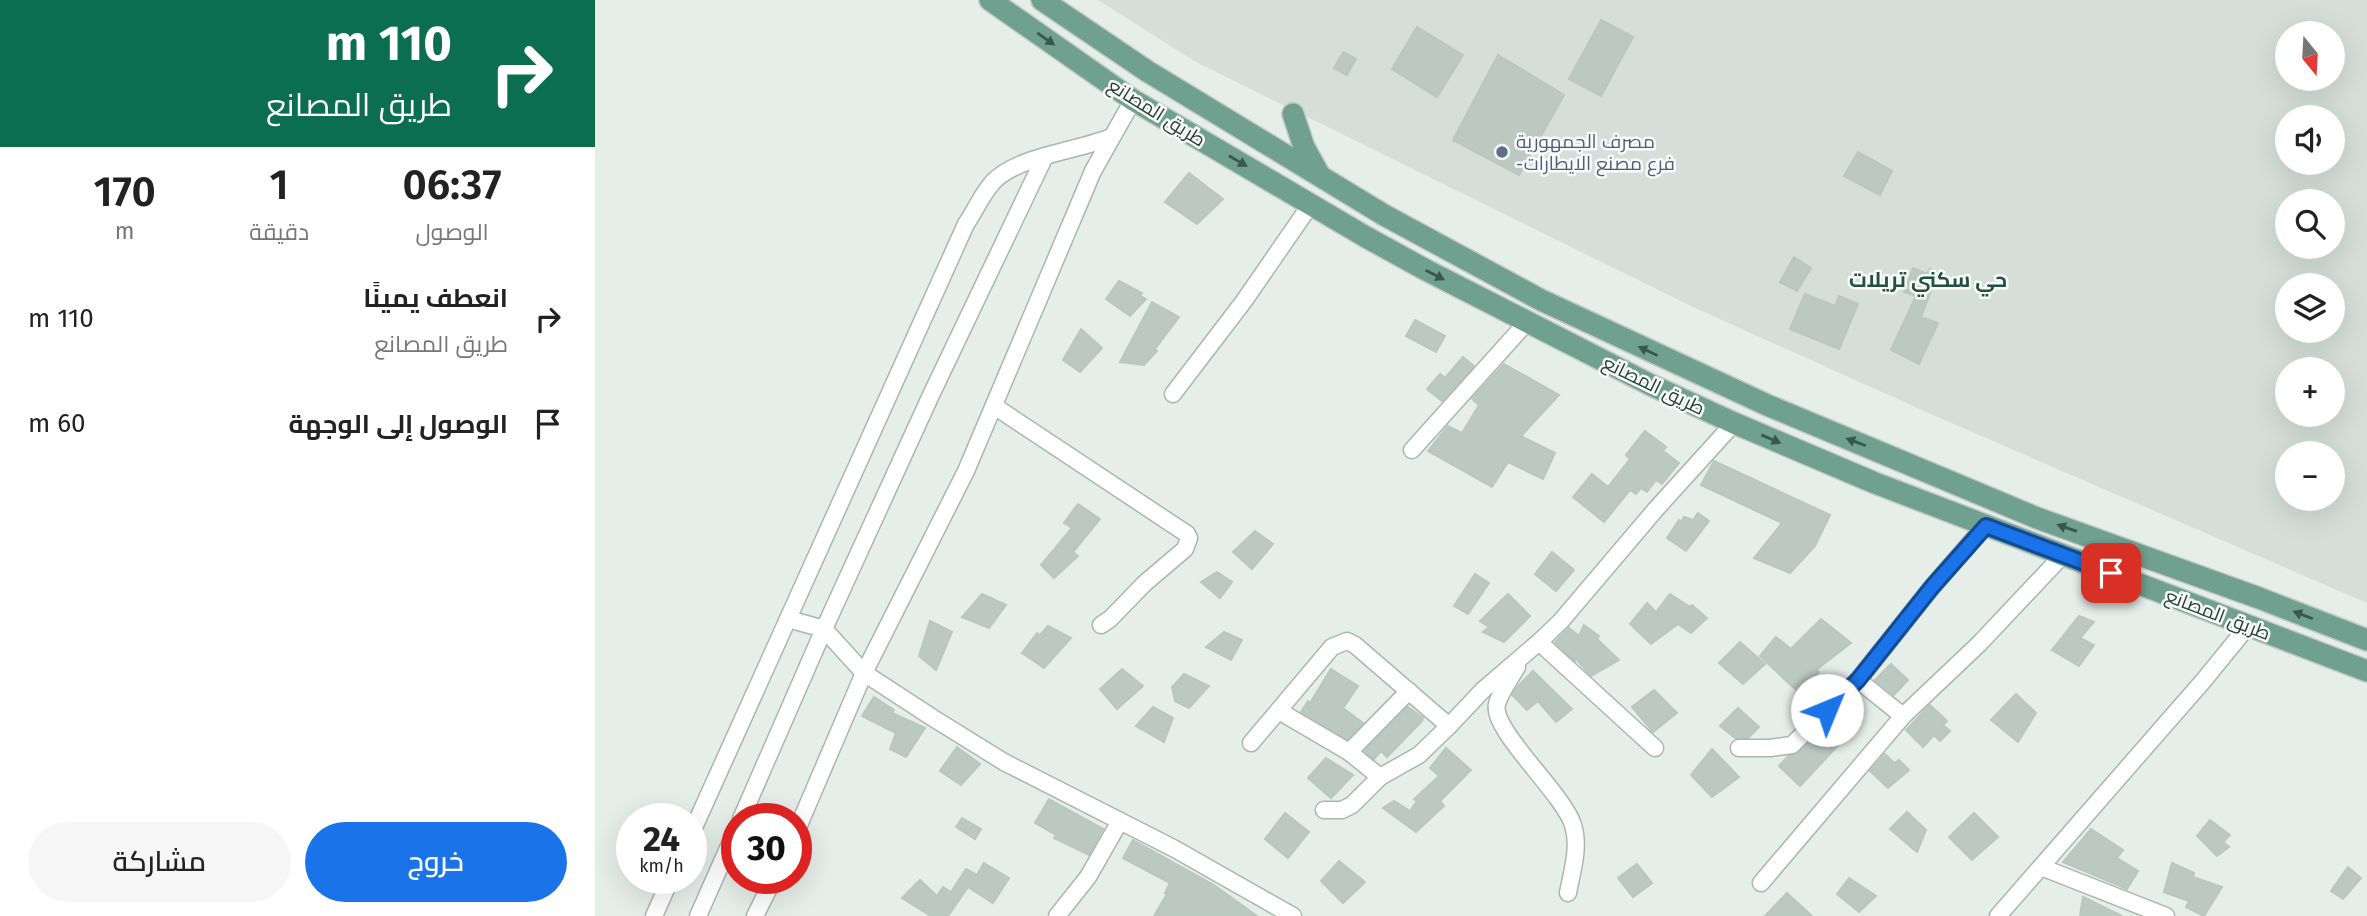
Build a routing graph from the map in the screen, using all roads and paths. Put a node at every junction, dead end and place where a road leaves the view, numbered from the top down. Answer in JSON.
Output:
{"nodes":[{"id":1,"x":990,"y":0,"type":"edge"},
{"id":2,"x":1042,"y":0,"type":"edge"},
{"id":3,"x":1133,"y":100,"type":"junction"},
{"id":4,"x":1293,"y":114,"type":"dead end"},
{"id":5,"x":1111,"y":137,"type":"junction"},
{"id":6,"x":1045,"y":156,"type":"junction"},
{"id":7,"x":1320,"y":176,"type":"junction"},
{"id":8,"x":1311,"y":204,"type":"junction"},
{"id":9,"x":1527,"y":322,"type":"junction"},
{"id":10,"x":1173,"y":394,"type":"dead end"},
{"id":11,"x":994,"y":407,"type":"junction"},
{"id":12,"x":1734,"y":423,"type":"junction"},
{"id":13,"x":1412,"y":450,"type":"dead end"},
{"id":14,"x":1986,"y":526,"type":"junction"},
{"id":15,"x":2063,"y":556,"type":"junction"},
{"id":16,"x":788,"y":620,"type":"junction"},
{"id":17,"x":1101,"y":625,"type":"dead end"},
{"id":18,"x":2248,"y":626,"type":"junction"},
{"id":19,"x":824,"y":629,"type":"junction"},
{"id":20,"x":2367,"y":640,"type":"edge"},
{"id":21,"x":1539,"y":642,"type":"junction"},
{"id":22,"x":1521,"y":658,"type":"junction"},
{"id":23,"x":2367,"y":671,"type":"edge"},
{"id":24,"x":865,"y":673,"type":"junction"},
{"id":25,"x":1858,"y":680,"type":"junction"},
{"id":26,"x":1409,"y":691,"type":"junction"},
{"id":27,"x":1279,"y":711,"type":"junction"},
{"id":28,"x":1903,"y":716,"type":"junction"},
{"id":29,"x":1449,"y":726,"type":"junction"},
{"id":30,"x":1251,"y":743,"type":"dead end"},
{"id":31,"x":1655,"y":748,"type":"dead end"},
{"id":32,"x":1739,"y":748,"type":"dead end"},
{"id":33,"x":1349,"y":752,"type":"junction"},
{"id":34,"x":1380,"y":777,"type":"junction"},
{"id":35,"x":705,"y":803,"type":"edge"},
{"id":36,"x":748,"y":803,"type":"edge"},
{"id":37,"x":809,"y":803,"type":"edge"},
{"id":38,"x":1324,"y":810,"type":"dead end"},
{"id":39,"x":1120,"y":821,"type":"junction"},
{"id":40,"x":721,"y":864,"type":"edge"},
{"id":41,"x":2041,"y":867,"type":"junction"},
{"id":42,"x":1761,"y":883,"type":"dead end"},
{"id":43,"x":1568,"y":893,"type":"dead end"},
{"id":44,"x":664,"y":894,"type":"edge"},
{"id":45,"x":765,"y":894,"type":"edge"},
{"id":46,"x":654,"y":916,"type":"edge"},
{"id":47,"x":698,"y":916,"type":"edge"},
{"id":48,"x":755,"y":916,"type":"edge"},
{"id":49,"x":1057,"y":916,"type":"edge"},
{"id":50,"x":1293,"y":916,"type":"edge"},
{"id":51,"x":1998,"y":916,"type":"edge"},
{"id":52,"x":2166,"y":916,"type":"edge"}],
"edges":[{"from":1,"to":3,"type":"main road","name":"طريق المصانع","one_way":true},
{"from":2,"to":7,"type":"main road","name":"طريق المصانع"},
{"from":3,"to":5,"type":"street"},
{"from":3,"to":8,"type":"main road","name":"طريق المصانع","one_way":true},
{"from":4,"to":7,"type":"main road"},
{"from":5,"to":6,"type":"street"},
{"from":5,"to":11,"type":"street"},
{"from":6,"to":16,"type":"street"},
{"from":6,"to":19,"type":"street"},
{"from":20,"to":7,"type":"main road","name":"طريق المصانع","one_way":true},
{"from":8,"to":9,"type":"main road","name":"طريق المصانع","one_way":true},
{"from":8,"to":10,"type":"street"},
{"from":9,"to":12,"type":"main road","name":"طريق المصانع"},
{"from":9,"to":13,"type":"street"},
{"from":11,"to":17,"type":"street"},
{"from":11,"to":24,"type":"street"},
{"from":12,"to":14,"type":"main road","name":"طريق المصانع","one_way":true},
{"from":12,"to":21,"type":"street"},
{"from":14,"to":15,"type":"main road","name":"طريق المصانع"},
{"from":14,"to":25,"type":"street"},
{"from":15,"to":18,"type":"main road","name":"طريق المصانع"},
{"from":15,"to":28,"type":"street"},
{"from":16,"to":19,"type":"street"},
{"from":16,"to":35,"type":"street"},
{"from":18,"to":23,"type":"main road","name":"طريق المصانع"},
{"from":18,"to":41,"type":"street"},
{"from":19,"to":24,"type":"street"},
{"from":19,"to":36,"type":"street"},
{"from":21,"to":22,"type":"street"},
{"from":21,"to":31,"type":"street"},
{"from":22,"to":29,"type":"street"},
{"from":22,"to":43,"type":"street"},
{"from":24,"to":37,"type":"street"},
{"from":24,"to":39,"type":"street"},
{"from":25,"to":28,"type":"street"},
{"from":25,"to":32,"type":"street"},
{"from":26,"to":27,"type":"street"},
{"from":26,"to":29,"type":"street"},
{"from":26,"to":33,"type":"street"},
{"from":27,"to":30,"type":"street"},
{"from":27,"to":33,"type":"street"},
{"from":28,"to":42,"type":"street"},
{"from":29,"to":34,"type":"street"},
{"from":33,"to":34,"type":"street"},
{"from":34,"to":38,"type":"street"},
{"from":39,"to":49,"type":"street"},
{"from":39,"to":50,"type":"street"},
{"from":40,"to":47,"type":"street"},
{"from":41,"to":51,"type":"street"},
{"from":41,"to":52,"type":"street"},
{"from":44,"to":46,"type":"street"},
{"from":45,"to":48,"type":"street"}]}
